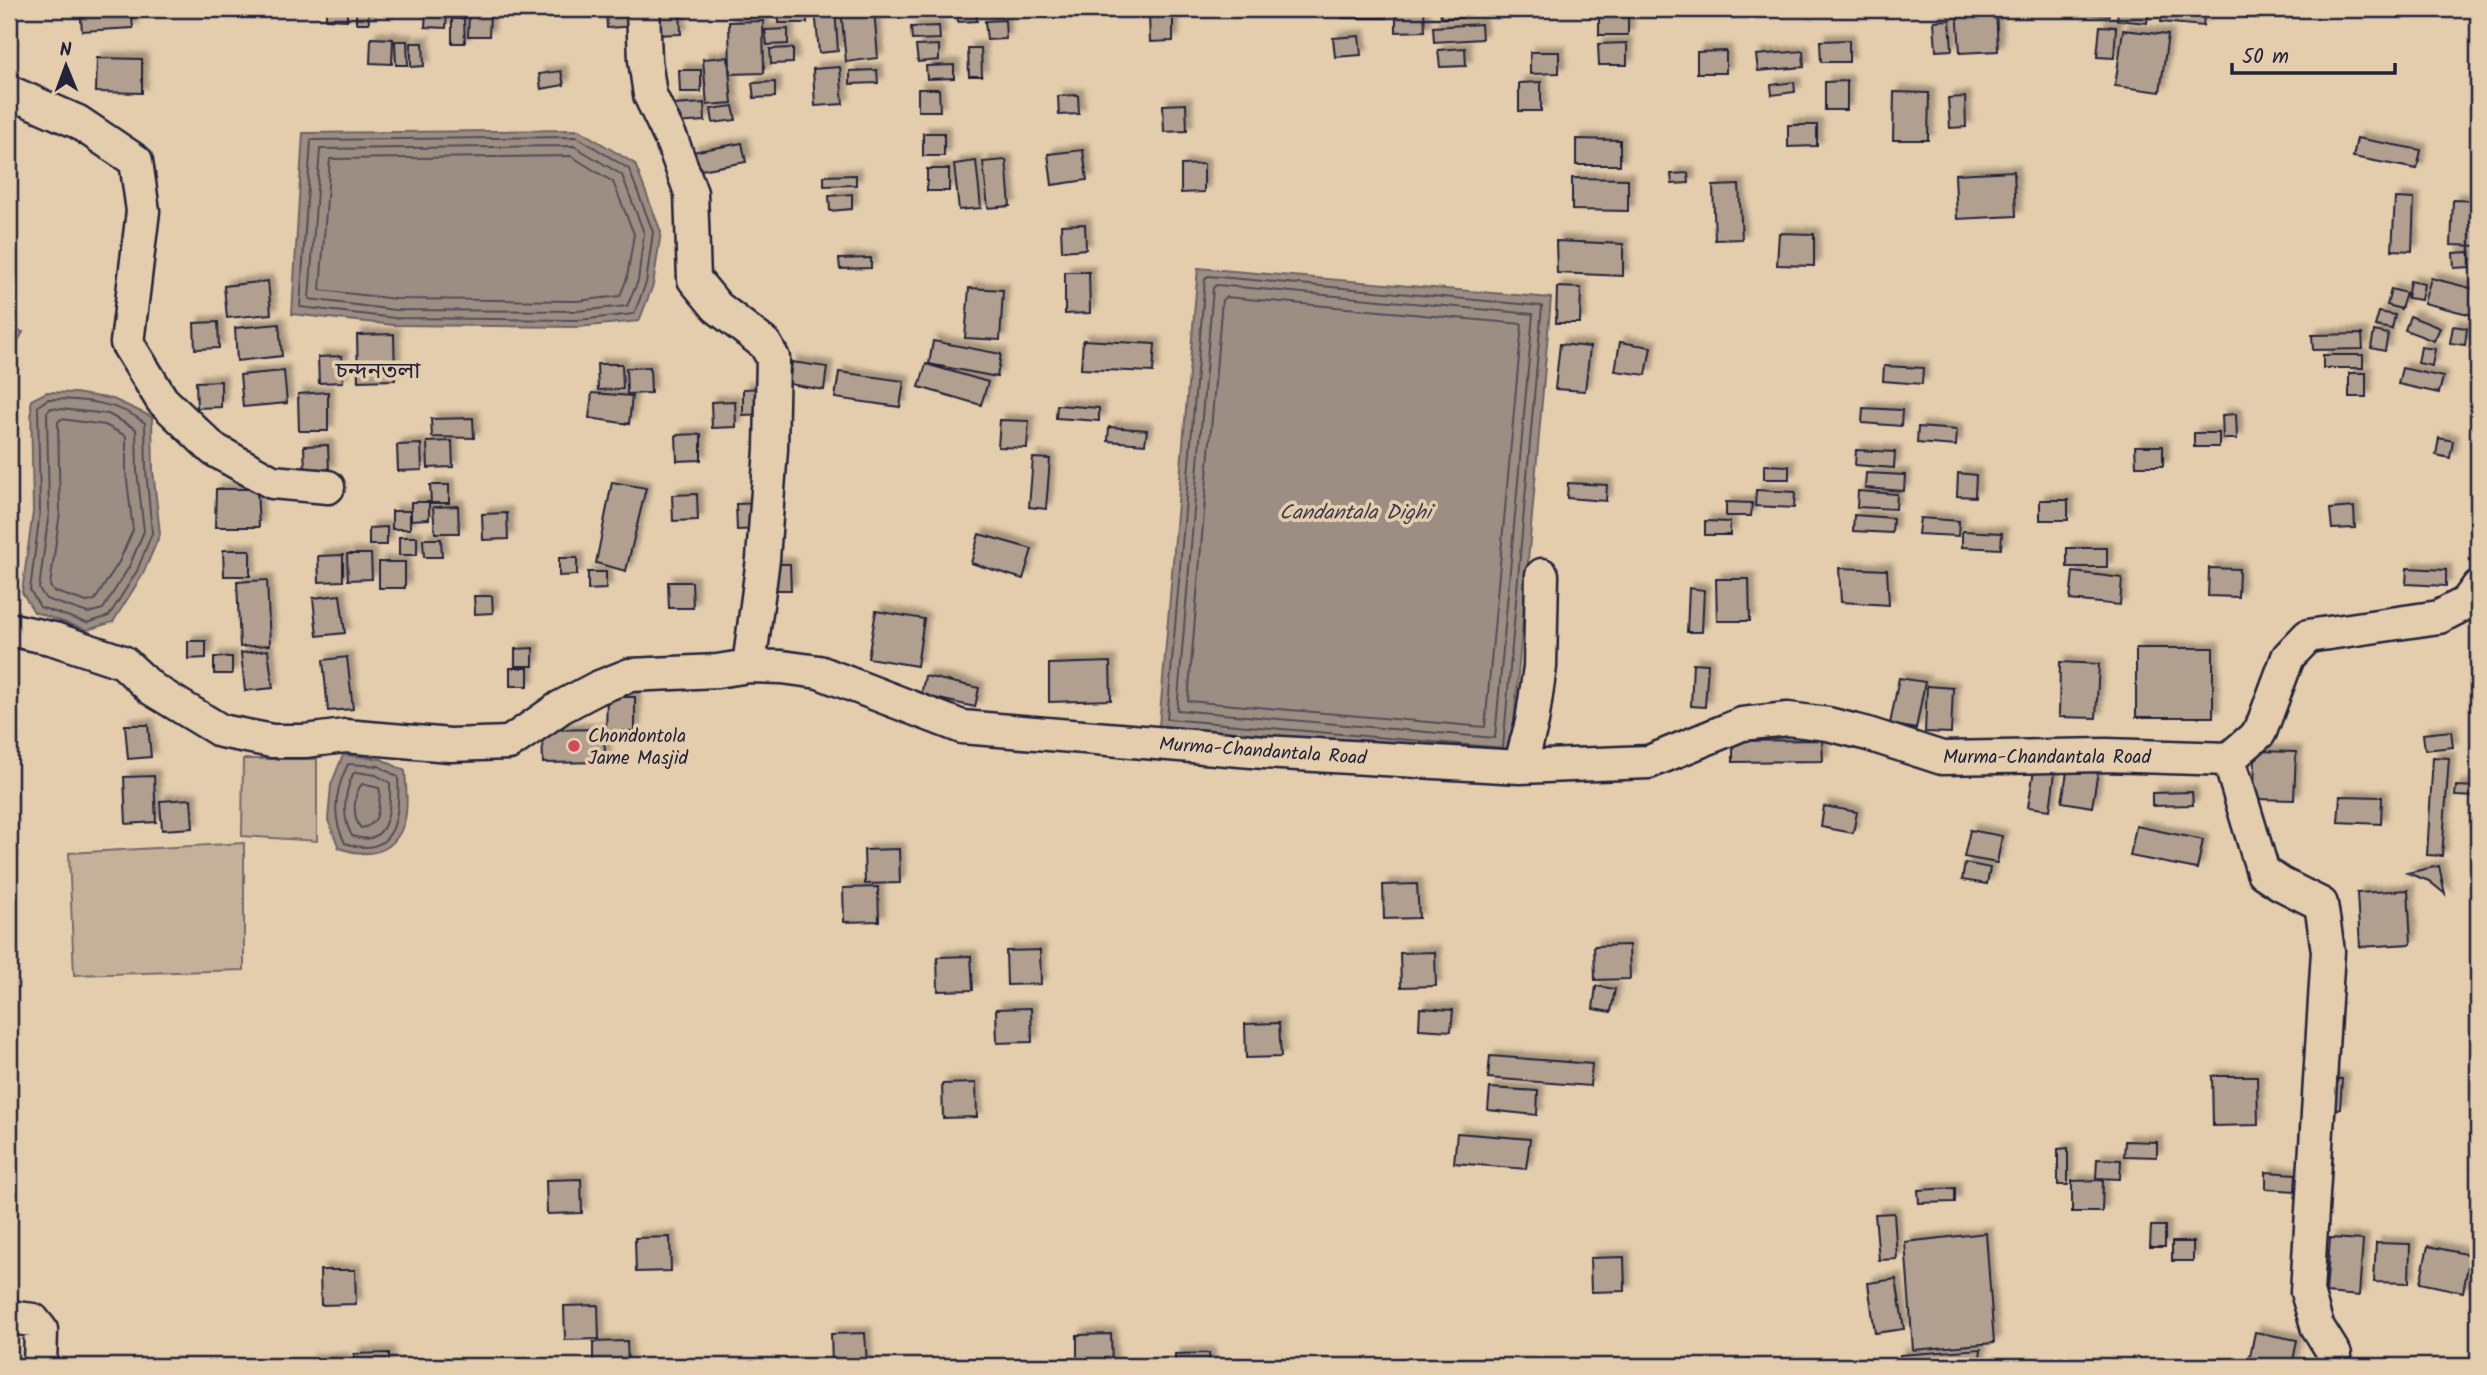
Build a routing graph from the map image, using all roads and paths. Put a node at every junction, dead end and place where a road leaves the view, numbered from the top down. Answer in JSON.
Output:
{"nodes":[{"id":1,"x":643,"y":9,"type":"edge"},
{"id":2,"x":11,"y":93,"type":"edge"},
{"id":3,"x":328,"y":487,"type":"dead end"},
{"id":4,"x":1542,"y":575,"type":"dead end"},
{"id":5,"x":2478,"y":587,"type":"edge"},
{"id":6,"x":9,"y":629,"type":"edge"},
{"id":7,"x":749,"y":666,"type":"junction"},
{"id":8,"x":2229,"y":759,"type":"junction"},
{"id":9,"x":1520,"y":766,"type":"junction"},
{"id":10,"x":9,"y":1317,"type":"edge"},
{"id":11,"x":40,"y":1366,"type":"edge"},
{"id":12,"x":2335,"y":1366,"type":"edge"}],
"edges":[{"from":1,"to":7,"type":"street"},
{"from":2,"to":3,"type":"street"},
{"from":4,"to":9,"type":"street"},
{"from":5,"to":8,"type":"street"},
{"from":6,"to":7,"type":"street","name":"Murma-Chandantala Road"},
{"from":7,"to":9,"type":"street","name":"Murma-Chandantala Road"},
{"from":8,"to":9,"type":"street","name":"Murma-Chandantala Road"},
{"from":8,"to":12,"type":"street"},
{"from":10,"to":11,"type":"street"}]}
